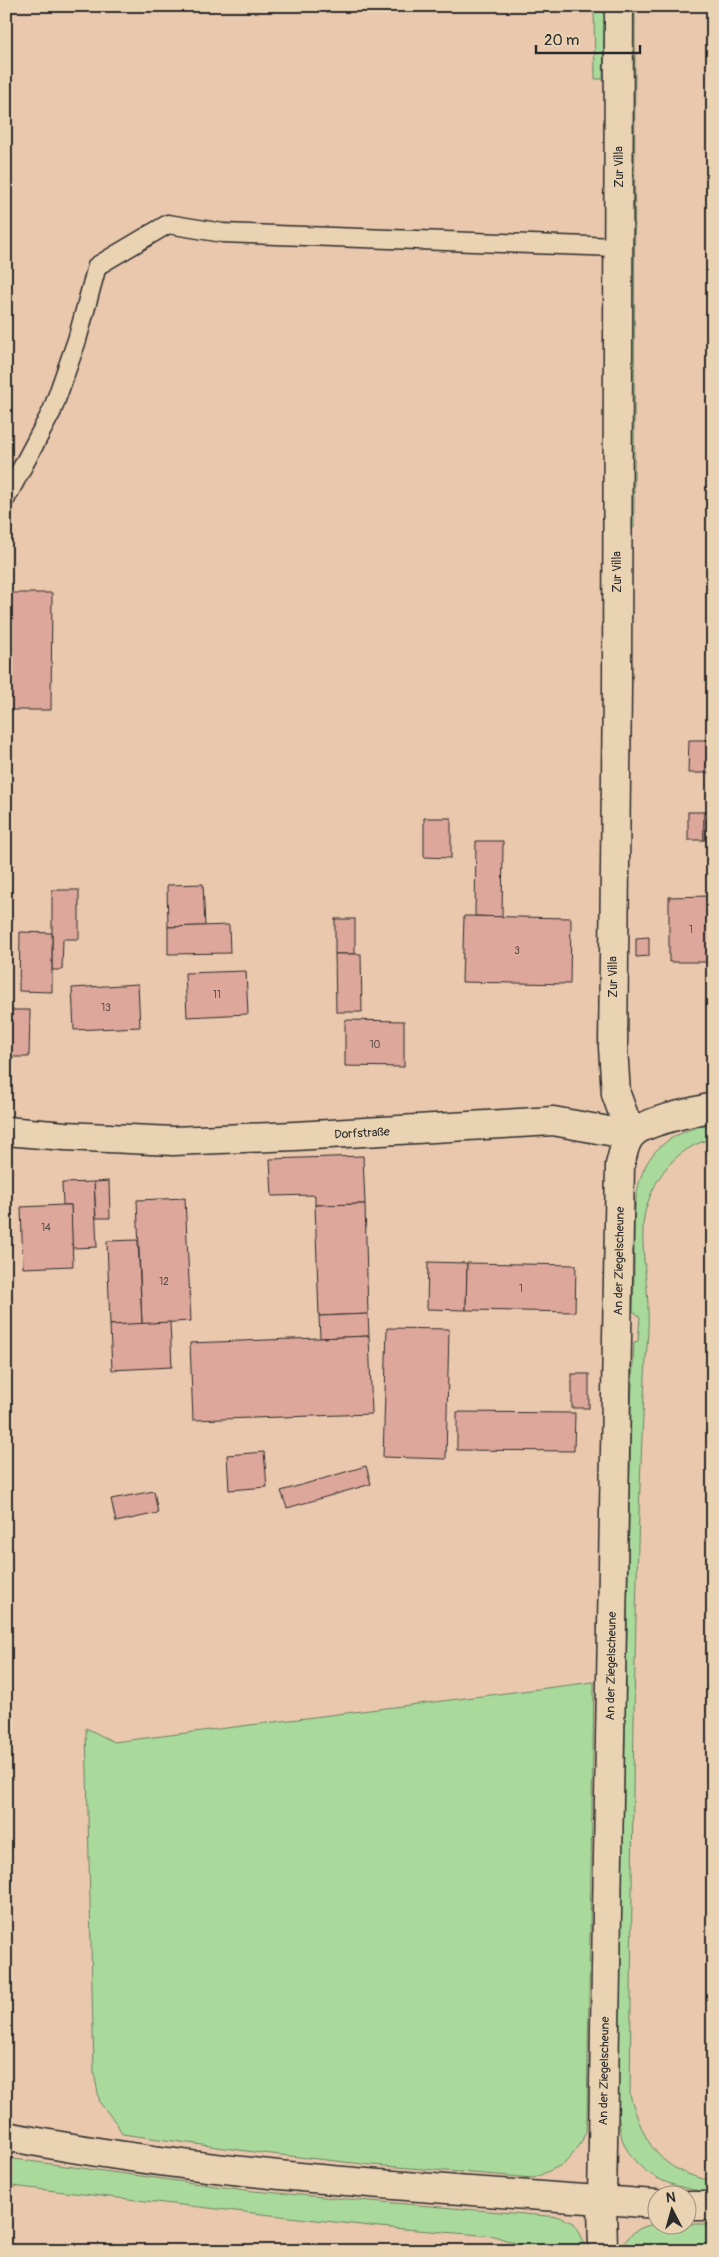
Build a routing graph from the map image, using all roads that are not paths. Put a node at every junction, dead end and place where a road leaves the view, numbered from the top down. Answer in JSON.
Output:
{"nodes":[{"id":1,"x":619,"y":6,"type":"edge"},
{"id":2,"x":618,"y":247,"type":"junction"},
{"id":3,"x":6,"y":498,"type":"edge"},
{"id":4,"x":713,"y":1107,"type":"edge"},
{"id":5,"x":6,"y":1131,"type":"edge"},
{"id":6,"x":631,"y":1135,"type":"junction"},
{"id":7,"x":6,"y":2136,"type":"edge"},
{"id":8,"x":602,"y":2200,"type":"junction"},
{"id":9,"x":646,"y":2203,"type":"edge"},
{"id":10,"x":696,"y":2206,"type":"edge"},
{"id":11,"x":713,"y":2206,"type":"edge"},
{"id":12,"x":604,"y":2251,"type":"edge"}],
"edges":[{"from":1,"to":2,"type":"street","name":"Zur Villa"},
{"from":2,"to":3,"type":"lane"},
{"from":2,"to":6,"type":"street","name":"Zur Villa"},
{"from":4,"to":6,"type":"street"},
{"from":5,"to":6,"type":"street","name":"Dorfstraße"},
{"from":6,"to":8,"type":"street","name":"An der Ziegelscheune"},
{"from":7,"to":8,"type":"street"},
{"from":8,"to":9,"type":"street"},
{"from":8,"to":12,"type":"street","name":"An der Ziegelscheune"},
{"from":10,"to":11,"type":"street"}]}
